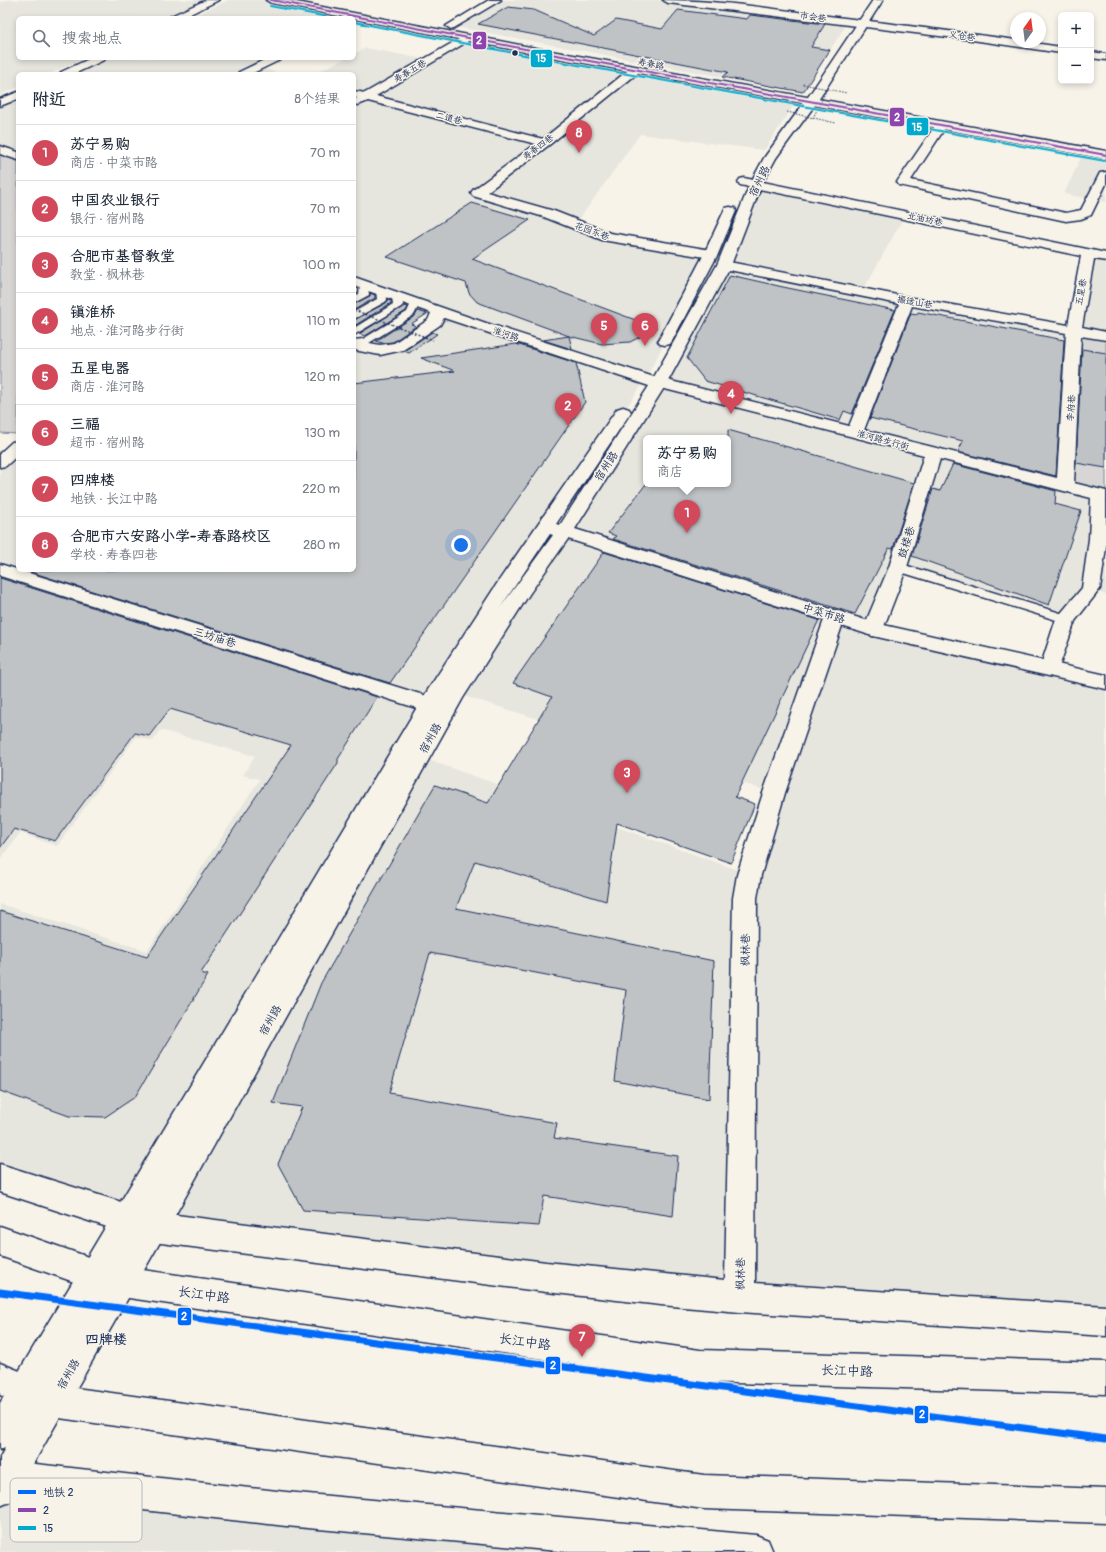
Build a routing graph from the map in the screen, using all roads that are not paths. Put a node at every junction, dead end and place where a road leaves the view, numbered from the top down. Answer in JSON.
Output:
{"nodes":[{"id":1,"x":271,"y":0,"type":"edge"},
{"id":2,"x":314,"y":0,"type":"edge"},
{"id":3,"x":496,"y":0,"type":"edge"},
{"id":4,"x":668,"y":0,"type":"edge"},
{"id":5,"x":862,"y":0,"type":"edge"},
{"id":6,"x":878,"y":0,"type":"edge"},
{"id":7,"x":218,"y":2,"type":"edge"},
{"id":8,"x":180,"y":16,"type":"edge"},
{"id":9,"x":193,"y":16,"type":"edge"},
{"id":10,"x":343,"y":16,"type":"edge"},
{"id":11,"x":357,"y":19,"type":"edge"},
{"id":12,"x":856,"y":23,"type":"junction"},
{"id":13,"x":451,"y":26,"type":"junction"},
{"id":14,"x":466,"y":38,"type":"junction"},
{"id":15,"x":1058,"y":50,"type":"edge"},
{"id":16,"x":1094,"y":55,"type":"edge"},
{"id":17,"x":1106,"y":57,"type":"edge"},
{"id":18,"x":81,"y":60,"type":"edge"},
{"id":19,"x":94,"y":60,"type":"edge"},
{"id":20,"x":272,"y":60,"type":"edge"},
{"id":21,"x":258,"y":67,"type":"junction"},
{"id":22,"x":634,"y":70,"type":"junction"},
{"id":23,"x":270,"y":71,"type":"dead end"},
{"id":24,"x":60,"y":72,"type":"edge"},
{"id":25,"x":248,"y":72,"type":"edge"},
{"id":26,"x":16,"y":88,"type":"edge"},
{"id":27,"x":0,"y":94,"type":"edge"},
{"id":28,"x":356,"y":94,"type":"edge"},
{"id":29,"x":16,"y":96,"type":"edge"},
{"id":30,"x":366,"y":97,"type":"junction"},
{"id":31,"x":807,"y":99,"type":"junction"},
{"id":32,"x":0,"y":103,"type":"edge"},
{"id":33,"x":356,"y":103,"type":"edge"},
{"id":34,"x":941,"y":125,"type":"junction"},
{"id":35,"x":545,"y":142,"type":"junction"},
{"id":36,"x":1106,"y":147,"type":"edge"},
{"id":37,"x":1106,"y":156,"type":"edge"},
{"id":38,"x":1106,"y":176,"type":"edge"},
{"id":39,"x":750,"y":183,"type":"junction"},
{"id":40,"x":477,"y":193,"type":"joint"},
{"id":41,"x":1066,"y":217,"type":"junction"},
{"id":42,"x":1054,"y":246,"type":"junction"},
{"id":43,"x":1088,"y":254,"type":"junction"},
{"id":44,"x":1106,"y":257,"type":"edge"},
{"id":45,"x":717,"y":260,"type":"junction"},
{"id":46,"x":359,"y":283,"type":"edge"},
{"id":47,"x":381,"y":291,"type":"junction"},
{"id":48,"x":397,"y":296,"type":"junction"},
{"id":49,"x":356,"y":299,"type":"edge"},
{"id":50,"x":907,"y":301,"type":"junction"},
{"id":51,"x":415,"y":303,"type":"junction"},
{"id":52,"x":439,"y":312,"type":"junction"},
{"id":53,"x":356,"y":315,"type":"edge"},
{"id":54,"x":1074,"y":330,"type":"junction"},
{"id":55,"x":356,"y":331,"type":"edge"},
{"id":56,"x":1106,"y":336,"type":"edge"},
{"id":57,"x":356,"y":343,"type":"edge"},
{"id":58,"x":356,"y":344,"type":"edge"},
{"id":59,"x":652,"y":381,"type":"junction"},
{"id":60,"x":855,"y":432,"type":"junction"},
{"id":61,"x":16,"y":448,"type":"edge"},
{"id":62,"x":933,"y":453,"type":"junction"},
{"id":63,"x":0,"y":462,"type":"edge"},
{"id":64,"x":1065,"y":486,"type":"junction"},
{"id":65,"x":1103,"y":496,"type":"edge"},
{"id":66,"x":555,"y":529,"type":"junction"},
{"id":67,"x":1102,"y":541,"type":"edge"},
{"id":68,"x":898,"y":567,"type":"junction"},
{"id":69,"x":0,"y":570,"type":"edge"},
{"id":70,"x":1099,"y":592,"type":"edge"},
{"id":71,"x":835,"y":617,"type":"junction"},
{"id":72,"x":1066,"y":619,"type":"junction"},
{"id":73,"x":873,"y":629,"type":"junction"},
{"id":74,"x":1050,"y":668,"type":"junction"},
{"id":75,"x":1106,"y":682,"type":"edge"},
{"id":76,"x":429,"y":704,"type":"junction"},
{"id":77,"x":0,"y":1178,"type":"edge"},
{"id":78,"x":140,"y":1223,"type":"junction"},
{"id":79,"x":0,"y":1241,"type":"edge"},
{"id":80,"x":108,"y":1278,"type":"junction"},
{"id":81,"x":740,"y":1297,"type":"junction"},
{"id":82,"x":1106,"y":1320,"type":"edge"},
{"id":83,"x":1106,"y":1378,"type":"edge"},
{"id":84,"x":26,"y":1390,"type":"edge"},
{"id":85,"x":0,"y":1434,"type":"edge"},
{"id":86,"x":2,"y":1481,"type":"edge"},
{"id":87,"x":142,"y":1495,"type":"edge"},
{"id":88,"x":1106,"y":1506,"type":"edge"},
{"id":89,"x":742,"y":1551,"type":"edge"}],
"edges":[{"from":1,"to":10,"type":"main road","name":"寿春路"},
{"from":2,"to":13,"type":"main road","name":"寿春路"},
{"from":3,"to":13,"type":"main road"},
{"from":4,"to":12,"type":"main road","name":"市会巷"},
{"from":5,"to":12,"type":"main road","name":"宿州路"},
{"from":6,"to":12,"type":"main road","name":"宿州路"},
{"from":7,"to":8,"type":"main road"},
{"from":7,"to":9,"type":"main road"},
{"from":11,"to":14,"type":"main road","name":"寿春路"},
{"from":12,"to":15,"type":"main road","name":"义仓巷"},
{"from":12,"to":31,"type":"main road","name":"宿州路"},
{"from":13,"to":31,"type":"main road","name":"寿春路"},
{"from":14,"to":22,"type":"main road","name":"寿春路"},
{"from":14,"to":30,"type":"main road","name":"寿春五巷"},
{"from":16,"to":17,"type":"main road"},
{"from":18,"to":24,"type":"main road"},
{"from":19,"to":24,"type":"main road"},
{"from":20,"to":21,"type":"main road"},
{"from":21,"to":23,"type":"main road"},
{"from":21,"to":25,"type":"main road"},
{"from":22,"to":31,"type":"main road","name":"寿春路"},
{"from":22,"to":35,"type":"main road","name":"寿春四巷"},
{"from":26,"to":27,"type":"main road"},
{"from":28,"to":30,"type":"main road","name":"二道巷"},
{"from":29,"to":32,"type":"main road"},
{"from":30,"to":33,"type":"main road","name":"寿春五巷"},
{"from":30,"to":35,"type":"main road","name":"二道巷"},
{"from":31,"to":34,"type":"main road","name":"寿春路"},
{"from":31,"to":36,"type":"main road","name":"寿春路"},
{"from":31,"to":39,"type":"main road","name":"宿州路"},
{"from":34,"to":37,"type":"main road","name":"寿春路"},
{"from":34,"to":41,"type":"main road"},
{"from":35,"to":40,"type":"main road","name":"寿春四巷"},
{"from":38,"to":41,"type":"main road"},
{"from":39,"to":42,"type":"main road","name":"北油坊巷"},
{"from":39,"to":45,"type":"main road","name":"宿州路"},
{"from":40,"to":45,"type":"main road","name":"花园东巷"},
{"from":41,"to":42,"type":"main road"},
{"from":42,"to":43,"type":"main road","name":"北油坊巷"},
{"from":43,"to":44,"type":"main road","name":"北油坊巷"},
{"from":43,"to":54,"type":"main road","name":"五星巷"},
{"from":45,"to":50,"type":"main road","name":"撮造山巷"},
{"from":45,"to":59,"type":"main road","name":"宿州路"},
{"from":46,"to":47,"type":"main road","name":"淮河路"},
{"from":46,"to":49,"type":"lane"},
{"from":47,"to":48,"type":"main road","name":"淮河路"},
{"from":47,"to":53,"type":"lane"},
{"from":48,"to":51,"type":"main road","name":"淮河路"},
{"from":48,"to":55,"type":"lane"},
{"from":50,"to":54,"type":"main road","name":"撮造山巷"},
{"from":50,"to":60,"type":"main road"},
{"from":51,"to":52,"type":"main road","name":"淮河路"},
{"from":51,"to":57,"type":"lane"},
{"from":52,"to":58,"type":"main road"},
{"from":52,"to":59,"type":"main road","name":"淮河路"},
{"from":54,"to":56,"type":"main road","name":"撮造山巷"},
{"from":54,"to":64,"type":"main road","name":"李府巷"},
{"from":59,"to":60,"type":"main road","name":"淮河路步行街"},
{"from":59,"to":66,"type":"main road","name":"宿州路"},
{"from":60,"to":62,"type":"main road","name":"淮河路步行街"},
{"from":61,"to":63,"type":"main road"},
{"from":62,"to":64,"type":"main road","name":"淮河路步行街"},
{"from":62,"to":68,"type":"main road","name":"鼓楼巷"},
{"from":64,"to":65,"type":"main road","name":"淮河路步行街"},
{"from":65,"to":67,"type":"main road"},
{"from":66,"to":71,"type":"main road","name":"中菜市路"},
{"from":66,"to":76,"type":"main road","name":"宿州路"},
{"from":66,"to":78,"type":"main road","name":"宿州路"},
{"from":67,"to":70,"type":"main road"},
{"from":68,"to":72,"type":"lane"},
{"from":68,"to":73,"type":"main road","name":"鼓楼巷"},
{"from":69,"to":76,"type":"main road","name":"三坊庙巷"},
{"from":70,"to":72,"type":"main road"},
{"from":71,"to":73,"type":"main road","name":"中菜市路"},
{"from":71,"to":81,"type":"main road","name":"枫林巷"},
{"from":72,"to":74,"type":"main road"},
{"from":73,"to":74,"type":"main road","name":"中菜市路"},
{"from":74,"to":75,"type":"main road","name":"中菜市路"},
{"from":76,"to":78,"type":"main road","name":"宿州路"},
{"from":77,"to":78,"type":"main road"},
{"from":78,"to":80,"type":"main road","name":"宿州路"},
{"from":78,"to":80,"type":"main road","name":"宿州路"},
{"from":78,"to":81,"type":"main road"},
{"from":79,"to":80,"type":"main road","name":"长江中路"},
{"from":80,"to":83,"type":"main road","name":"长江中路"},
{"from":80,"to":84,"type":"main road","name":"宿州路"},
{"from":80,"to":84,"type":"main road","name":"宿州路"},
{"from":81,"to":82,"type":"main road"},
{"from":84,"to":85,"type":"main road","name":"宿州路"},
{"from":84,"to":86,"type":"main road","name":"宿州路"},
{"from":84,"to":88,"type":"main road"},
{"from":87,"to":89,"type":"main road"}]}
